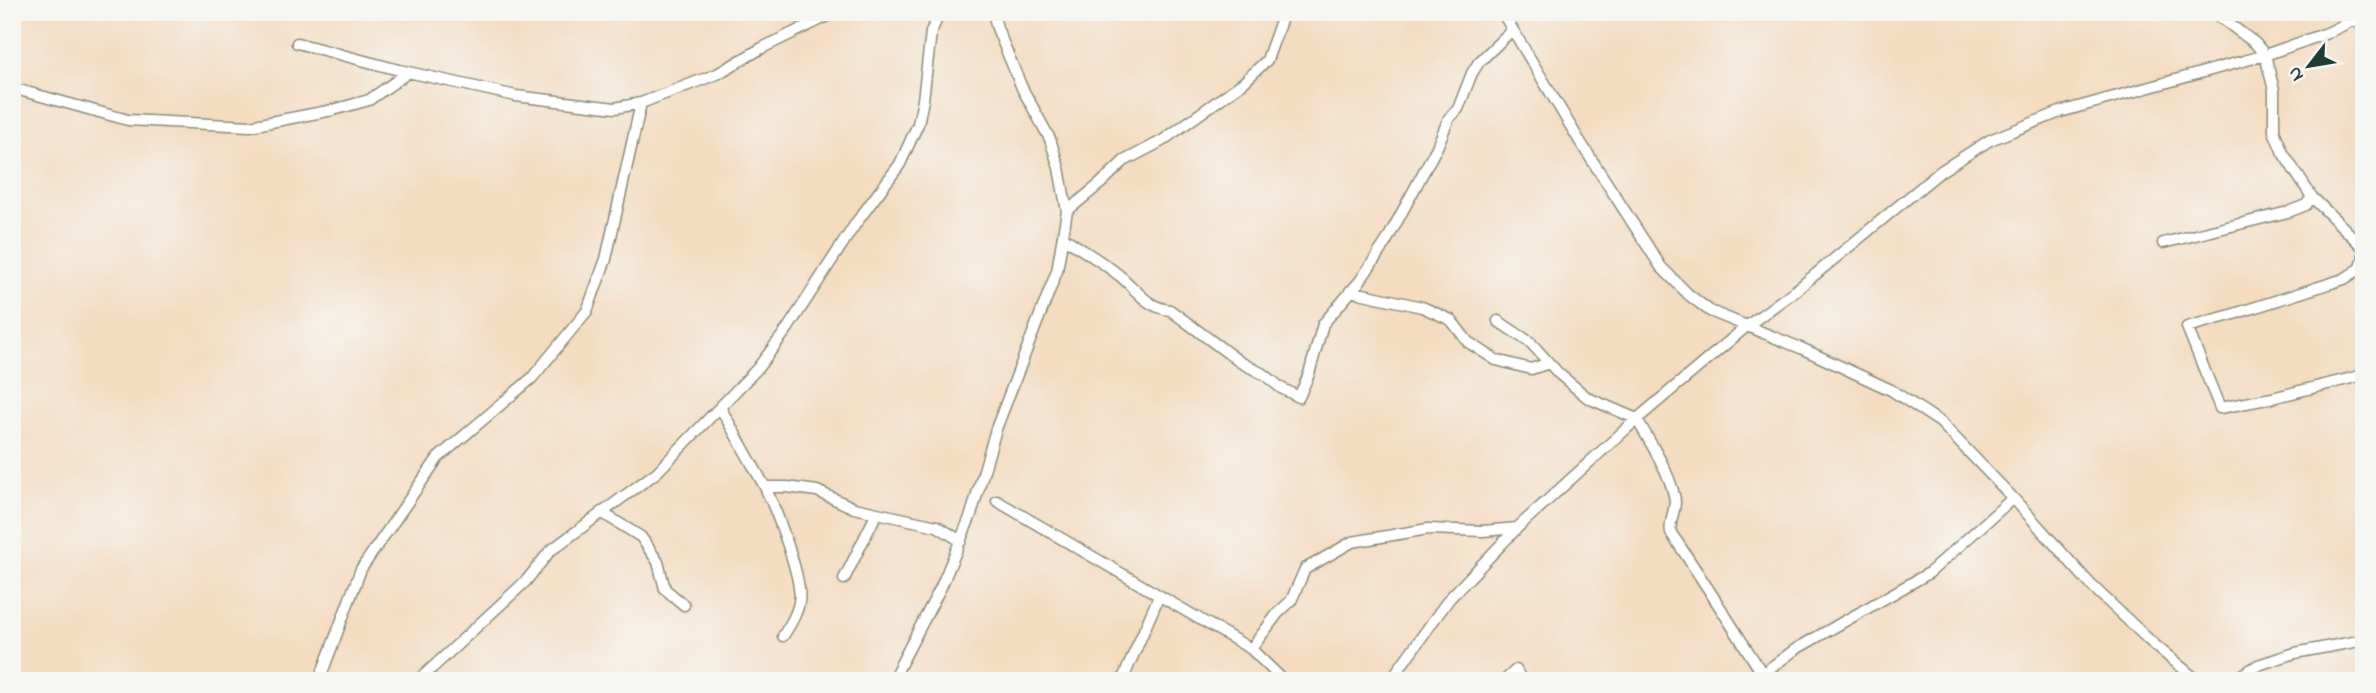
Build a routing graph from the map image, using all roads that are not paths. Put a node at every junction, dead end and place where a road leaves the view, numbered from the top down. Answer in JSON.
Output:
{"nodes":[{"id":1,"x":836,"y":12,"type":"edge"},
{"id":2,"x":940,"y":12,"type":"edge"},
{"id":3,"x":993,"y":12,"type":"edge"},
{"id":4,"x":1284,"y":12,"type":"edge"},
{"id":5,"x":1502,"y":12,"type":"edge"},
{"id":6,"x":2213,"y":12,"type":"edge"},
{"id":7,"x":2346,"y":12,"type":"edge"},
{"id":8,"x":2361,"y":21,"type":"edge"},
{"id":9,"x":1513,"y":30,"type":"junction"},
{"id":10,"x":297,"y":43,"type":"dead end"},
{"id":11,"x":2265,"y":55,"type":"junction"},
{"id":12,"x":409,"y":72,"type":"junction"},
{"id":13,"x":12,"y":88,"type":"edge"},
{"id":14,"x":641,"y":103,"type":"junction"},
{"id":15,"x":2312,"y":197,"type":"junction"},
{"id":16,"x":1067,"y":211,"type":"junction"},
{"id":17,"x":1063,"y":238,"type":"junction"},
{"id":18,"x":2163,"y":243,"type":"dead end"},
{"id":19,"x":2364,"y":248,"type":"edge"},
{"id":20,"x":2364,"y":255,"type":"edge"},
{"id":21,"x":1350,"y":291,"type":"junction"},
{"id":22,"x":1498,"y":321,"type":"dead end"},
{"id":23,"x":1747,"y":326,"type":"junction"},
{"id":24,"x":1549,"y":363,"type":"junction"},
{"id":25,"x":2364,"y":374,"type":"edge"},
{"id":26,"x":720,"y":407,"type":"junction"},
{"id":27,"x":1637,"y":419,"type":"junction"},
{"id":28,"x":765,"y":487,"type":"junction"},
{"id":29,"x":2013,"y":498,"type":"junction"},
{"id":30,"x":997,"y":501,"type":"dead end"},
{"id":31,"x":601,"y":512,"type":"junction"},
{"id":32,"x":877,"y":513,"type":"junction"},
{"id":33,"x":1517,"y":528,"type":"junction"},
{"id":34,"x":961,"y":541,"type":"junction"},
{"id":35,"x":844,"y":579,"type":"dead end"},
{"id":36,"x":1159,"y":596,"type":"junction"},
{"id":37,"x":684,"y":605,"type":"dead end"},
{"id":38,"x":783,"y":636,"type":"dead end"},
{"id":39,"x":2364,"y":640,"type":"edge"},
{"id":40,"x":1251,"y":649,"type":"junction"},
{"id":41,"x":1765,"y":677,"type":"edge"},
{"id":42,"x":1393,"y":680,"type":"edge"},
{"id":43,"x":318,"y":681,"type":"edge"},
{"id":44,"x":418,"y":681,"type":"edge"},
{"id":45,"x":892,"y":681,"type":"edge"},
{"id":46,"x":1122,"y":681,"type":"edge"},
{"id":47,"x":1284,"y":681,"type":"edge"},
{"id":48,"x":1504,"y":681,"type":"edge"},
{"id":49,"x":1522,"y":681,"type":"edge"},
{"id":50,"x":2198,"y":681,"type":"edge"},
{"id":51,"x":2233,"y":681,"type":"edge"}],
"edges":[{"from":1,"to":14,"type":"street"},
{"from":2,"to":26,"type":"street"},
{"from":3,"to":16,"type":"street"},
{"from":4,"to":16,"type":"street"},
{"from":5,"to":9,"type":"street"},
{"from":6,"to":11,"type":"street"},
{"from":7,"to":8,"type":"street"},
{"from":8,"to":11,"type":"street"},
{"from":9,"to":21,"type":"street"},
{"from":9,"to":23,"type":"street"},
{"from":10,"to":12,"type":"street"},
{"from":11,"to":15,"type":"street"},
{"from":11,"to":23,"type":"street"},
{"from":12,"to":13,"type":"street"},
{"from":12,"to":14,"type":"street"},
{"from":14,"to":43,"type":"street"},
{"from":15,"to":18,"type":"street"},
{"from":15,"to":19,"type":"street"},
{"from":16,"to":17,"type":"street"},
{"from":17,"to":21,"type":"street"},
{"from":17,"to":34,"type":"street"},
{"from":20,"to":25,"type":"street"},
{"from":21,"to":24,"type":"street"},
{"from":22,"to":24,"type":"street"},
{"from":23,"to":27,"type":"street"},
{"from":23,"to":29,"type":"street"},
{"from":24,"to":27,"type":"street"},
{"from":26,"to":28,"type":"street"},
{"from":26,"to":31,"type":"street"},
{"from":27,"to":33,"type":"street"},
{"from":27,"to":41,"type":"street"},
{"from":28,"to":32,"type":"street"},
{"from":28,"to":38,"type":"street"},
{"from":29,"to":41,"type":"street"},
{"from":29,"to":50,"type":"street"},
{"from":30,"to":36,"type":"street"},
{"from":31,"to":37,"type":"street"},
{"from":31,"to":44,"type":"street"},
{"from":32,"to":34,"type":"street"},
{"from":32,"to":35,"type":"street"},
{"from":33,"to":40,"type":"street"},
{"from":33,"to":42,"type":"street"},
{"from":34,"to":45,"type":"street"},
{"from":36,"to":40,"type":"street"},
{"from":36,"to":46,"type":"street"},
{"from":39,"to":51,"type":"street"},
{"from":40,"to":47,"type":"street"},
{"from":48,"to":49,"type":"street"}]}
